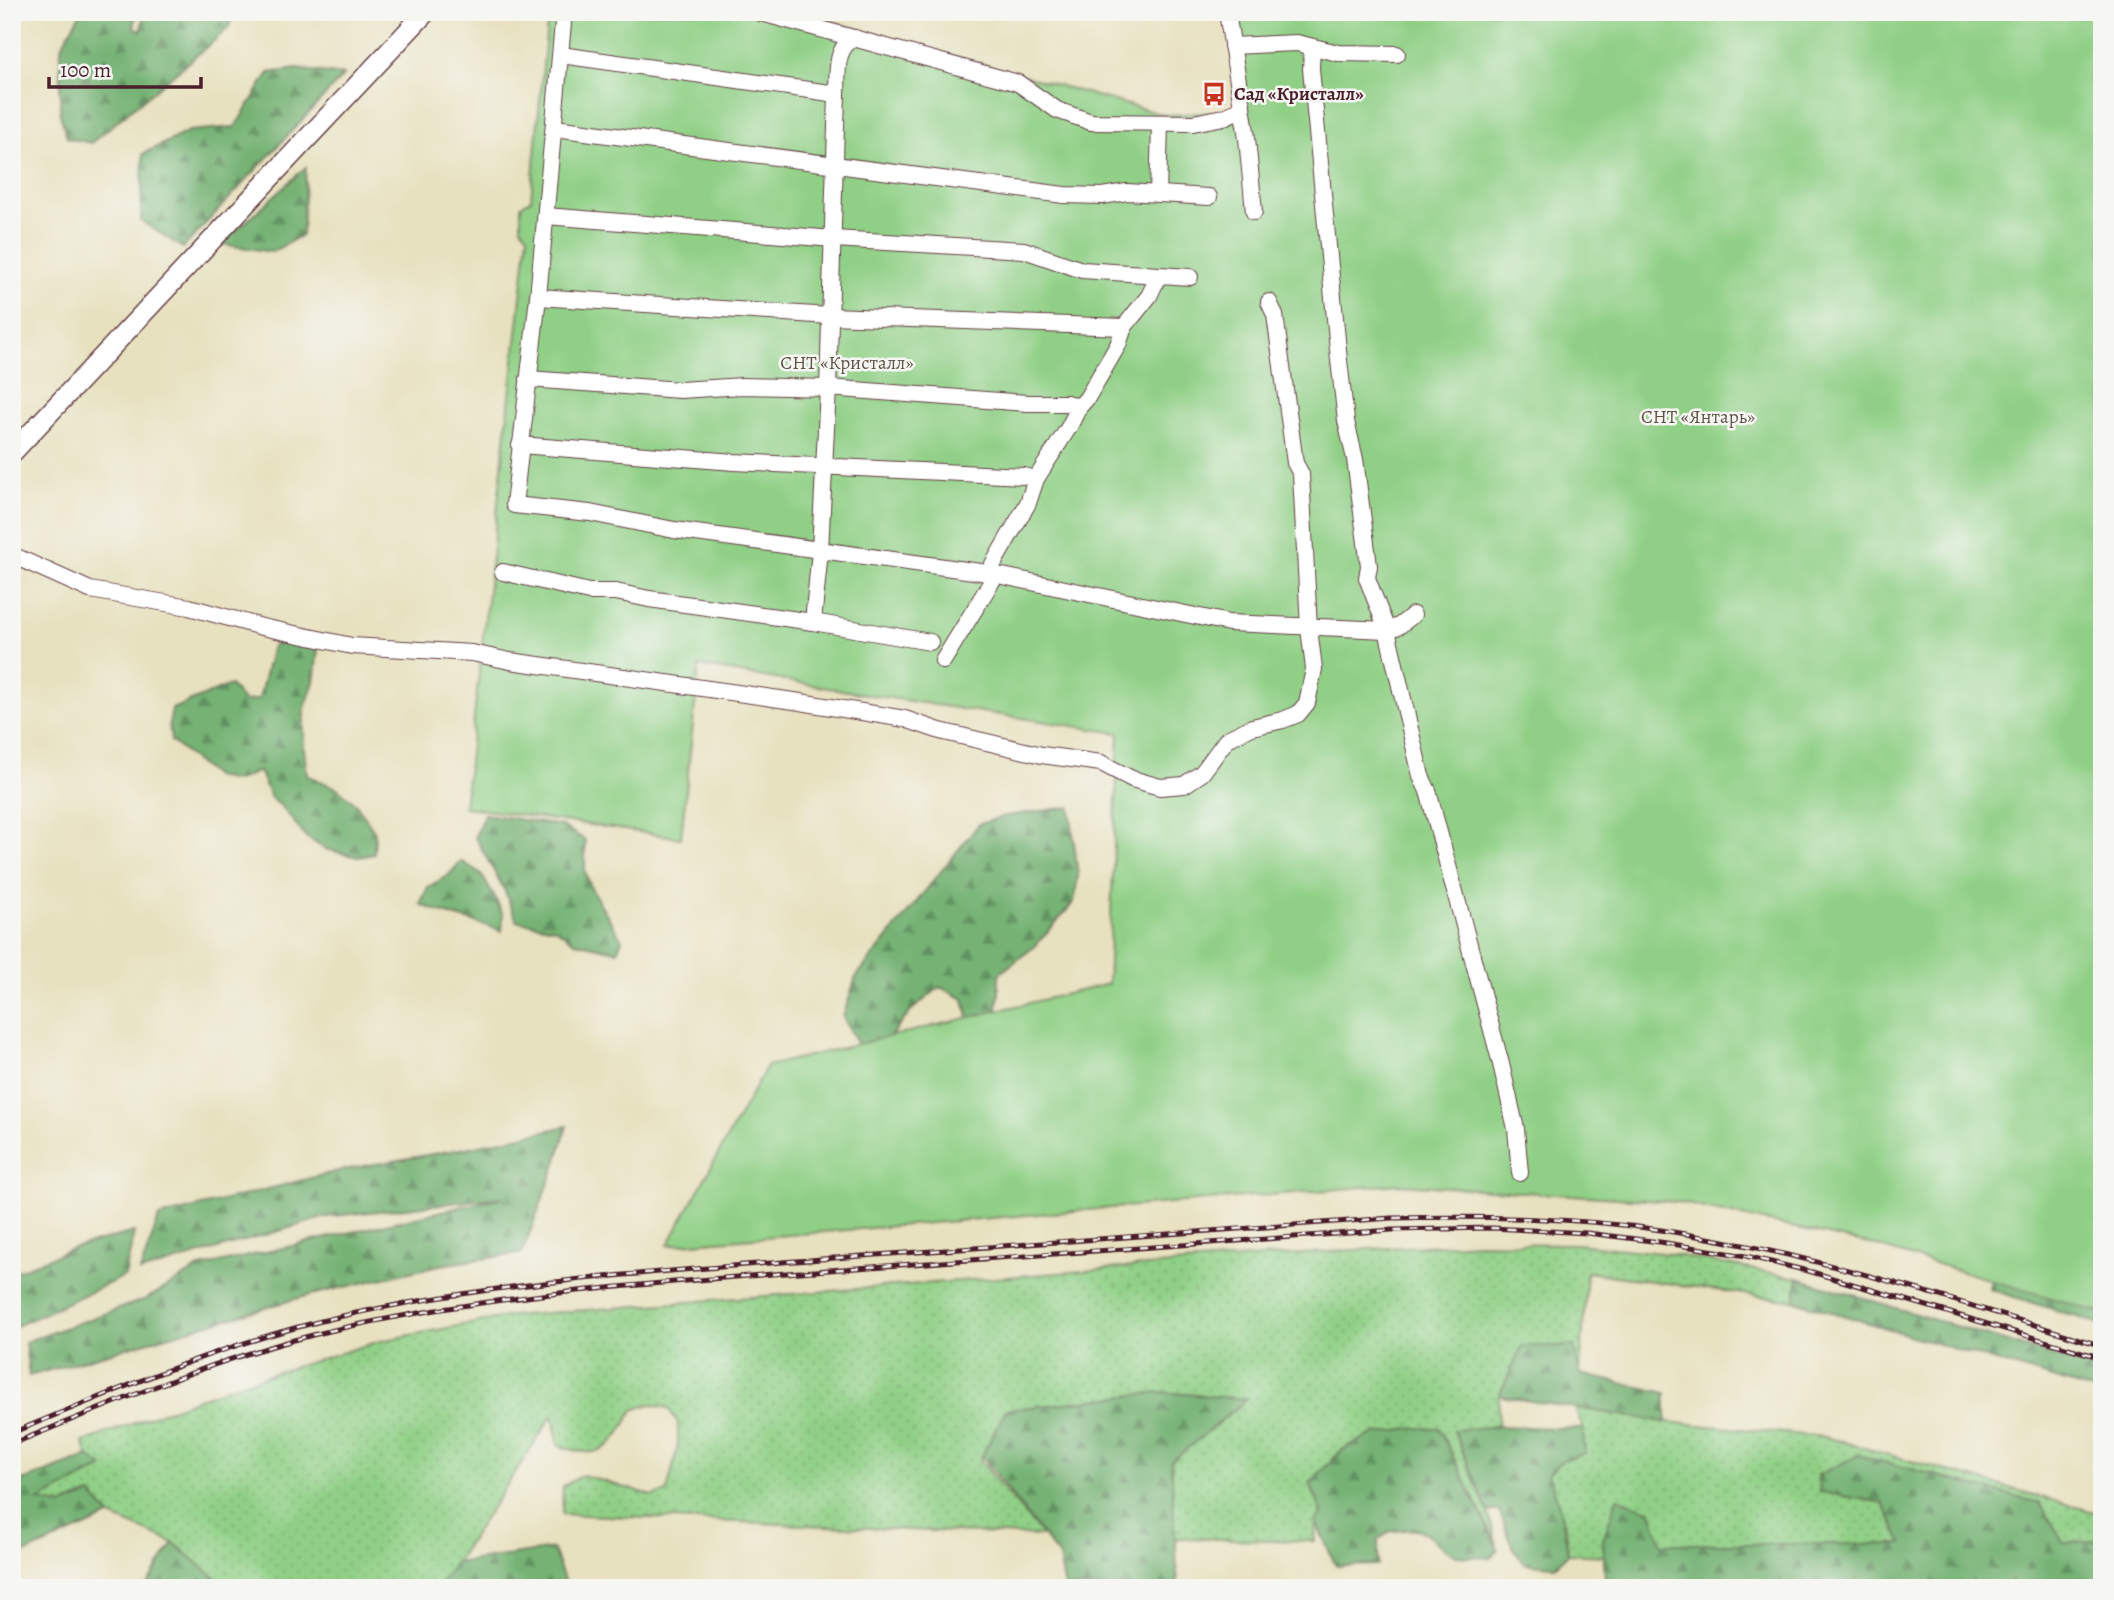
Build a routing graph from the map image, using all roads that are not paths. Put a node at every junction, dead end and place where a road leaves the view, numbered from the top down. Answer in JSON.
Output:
{"nodes":[{"id":1,"x":426,"y":12,"type":"edge"},
{"id":2,"x":564,"y":12,"type":"edge"},
{"id":3,"x":758,"y":12,"type":"edge"},
{"id":4,"x":1227,"y":12,"type":"edge"},
{"id":5,"x":855,"y":38,"type":"junction"},
{"id":6,"x":1233,"y":46,"type":"junction"},
{"id":7,"x":1312,"y":47,"type":"junction"},
{"id":8,"x":1397,"y":54,"type":"dead end"},
{"id":9,"x":561,"y":55,"type":"junction"},
{"id":10,"x":837,"y":94,"type":"junction"},
{"id":11,"x":1242,"y":105,"type":"junction"},
{"id":12,"x":1160,"y":124,"type":"junction"},
{"id":13,"x":555,"y":128,"type":"junction"},
{"id":14,"x":836,"y":166,"type":"junction"},
{"id":15,"x":1158,"y":194,"type":"junction"},
{"id":16,"x":1209,"y":197,"type":"dead end"},
{"id":17,"x":1254,"y":212,"type":"dead end"},
{"id":18,"x":546,"y":216,"type":"junction"},
{"id":19,"x":834,"y":239,"type":"junction"},
{"id":20,"x":1159,"y":275,"type":"junction"},
{"id":21,"x":1190,"y":277,"type":"dead end"},
{"id":22,"x":538,"y":296,"type":"junction"},
{"id":23,"x":1269,"y":302,"type":"dead end"},
{"id":24,"x":830,"y":316,"type":"junction"},
{"id":25,"x":1124,"y":327,"type":"junction"},
{"id":26,"x":528,"y":379,"type":"junction"},
{"id":27,"x":828,"y":388,"type":"junction"},
{"id":28,"x":1079,"y":407,"type":"junction"},
{"id":29,"x":520,"y":445,"type":"junction"},
{"id":30,"x":12,"y":453,"type":"edge"},
{"id":31,"x":824,"y":466,"type":"junction"},
{"id":32,"x":1036,"y":480,"type":"junction"},
{"id":33,"x":820,"y":551,"type":"junction"},
{"id":34,"x":12,"y":555,"type":"edge"},
{"id":35,"x":503,"y":572,"type":"dead end"},
{"id":36,"x":988,"y":573,"type":"junction"},
{"id":37,"x":1413,"y":615,"type":"dead end"},
{"id":38,"x":813,"y":622,"type":"junction"},
{"id":39,"x":1309,"y":628,"type":"junction"},
{"id":40,"x":1387,"y":630,"type":"junction"},
{"id":41,"x":930,"y":642,"type":"dead end"},
{"id":42,"x":943,"y":661,"type":"dead end"},
{"id":43,"x":1520,"y":1173,"type":"dead end"}],
"edges":[{"from":1,"to":30,"type":"main road"},
{"from":2,"to":9,"type":"street"},
{"from":3,"to":5,"type":"street"},
{"from":4,"to":6,"type":"street"},
{"from":5,"to":10,"type":"street"},
{"from":5,"to":12,"type":"street"},
{"from":6,"to":7,"type":"street"},
{"from":6,"to":11,"type":"street"},
{"from":7,"to":8,"type":"street"},
{"from":7,"to":40,"type":"street"},
{"from":9,"to":10,"type":"street"},
{"from":9,"to":13,"type":"street"},
{"from":10,"to":14,"type":"street"},
{"from":11,"to":12,"type":"street"},
{"from":11,"to":17,"type":"street"},
{"from":12,"to":15,"type":"street"},
{"from":13,"to":14,"type":"street"},
{"from":13,"to":18,"type":"street"},
{"from":14,"to":15,"type":"street"},
{"from":14,"to":19,"type":"street"},
{"from":15,"to":16,"type":"street"},
{"from":18,"to":19,"type":"street"},
{"from":18,"to":22,"type":"street"},
{"from":19,"to":20,"type":"street"},
{"from":19,"to":24,"type":"street"},
{"from":20,"to":21,"type":"street"},
{"from":20,"to":25,"type":"street"},
{"from":22,"to":24,"type":"street"},
{"from":22,"to":26,"type":"street"},
{"from":23,"to":39,"type":"street"},
{"from":24,"to":25,"type":"street"},
{"from":24,"to":27,"type":"street"},
{"from":25,"to":28,"type":"street"},
{"from":26,"to":27,"type":"street"},
{"from":26,"to":29,"type":"street"},
{"from":27,"to":28,"type":"street"},
{"from":27,"to":31,"type":"street"},
{"from":28,"to":32,"type":"street"},
{"from":29,"to":31,"type":"street"},
{"from":29,"to":33,"type":"street"},
{"from":31,"to":32,"type":"street"},
{"from":31,"to":33,"type":"street"},
{"from":32,"to":36,"type":"street"},
{"from":33,"to":36,"type":"street"},
{"from":33,"to":38,"type":"street"},
{"from":34,"to":39,"type":"street"},
{"from":35,"to":38,"type":"street"},
{"from":36,"to":39,"type":"street"},
{"from":36,"to":42,"type":"street"},
{"from":37,"to":40,"type":"street"},
{"from":38,"to":41,"type":"street"},
{"from":39,"to":40,"type":"street"},
{"from":40,"to":43,"type":"street"}]}
